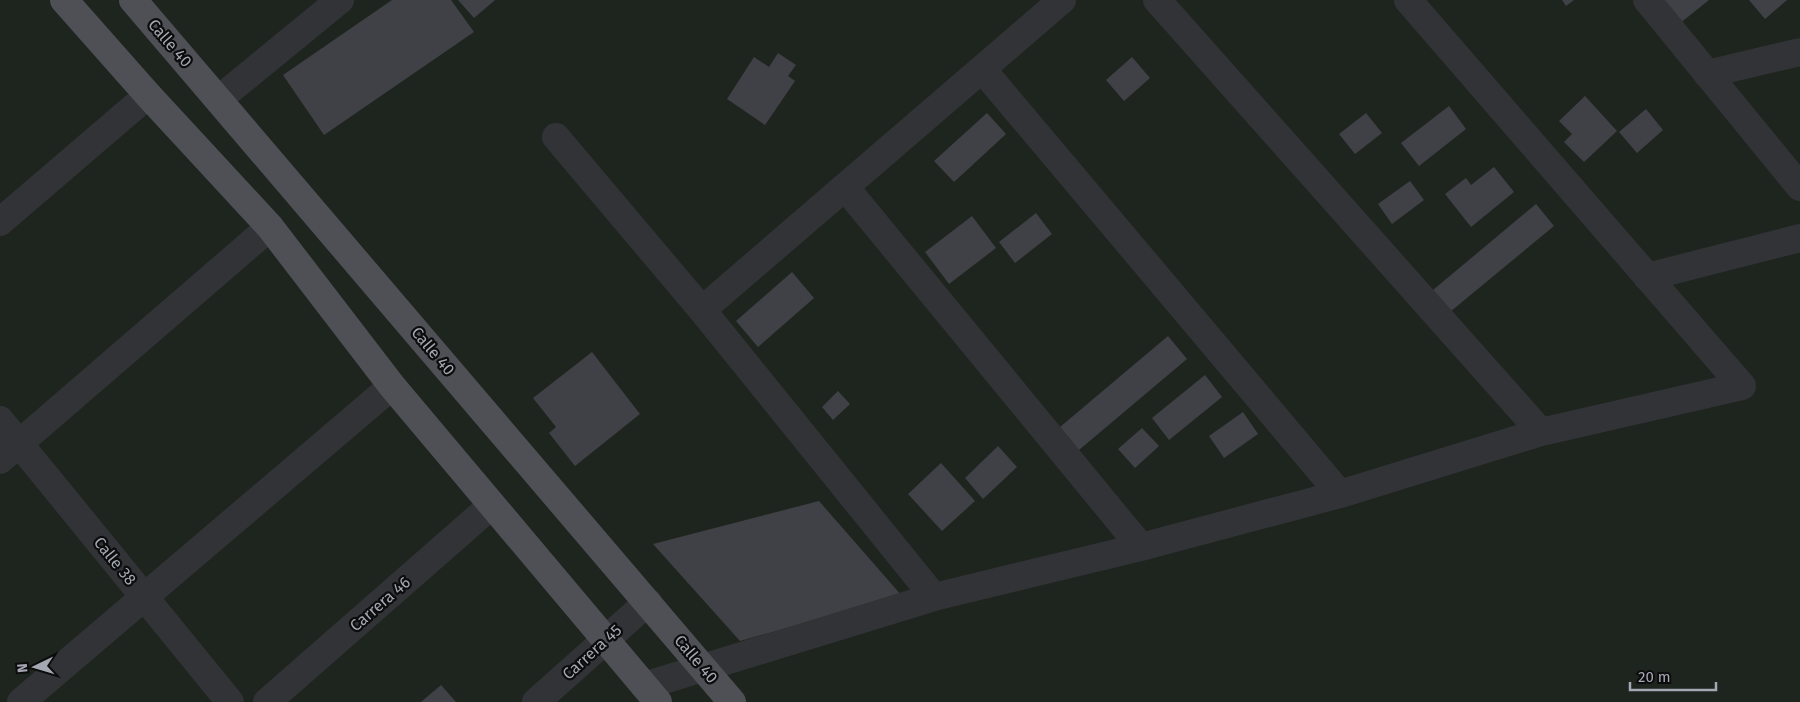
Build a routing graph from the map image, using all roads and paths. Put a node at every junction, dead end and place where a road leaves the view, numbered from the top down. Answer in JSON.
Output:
{"nodes":[{"id":1,"x":64,"y":0,"type":"edge"},
{"id":2,"x":133,"y":0,"type":"edge"},
{"id":3,"x":340,"y":0,"type":"edge"},
{"id":4,"x":1062,"y":0,"type":"edge"},
{"id":5,"x":1158,"y":0,"type":"edge"},
{"id":6,"x":1647,"y":0,"type":"edge"},
{"id":7,"x":1411,"y":1,"type":"edge"},
{"id":8,"x":1800,"y":52,"type":"edge"},
{"id":9,"x":982,"y":69,"type":"junction"},
{"id":10,"x":1708,"y":74,"type":"junction"},
{"id":11,"x":148,"y":95,"type":"junction"},
{"id":12,"x":218,"y":99,"type":"junction"},
{"id":13,"x":556,"y":137,"type":"dead end"},
{"id":14,"x":845,"y":187,"type":"junction"},
{"id":15,"x":1800,"y":187,"type":"edge"},
{"id":16,"x":0,"y":222,"type":"edge"},
{"id":17,"x":270,"y":227,"type":"junction"},
{"id":18,"x":1800,"y":238,"type":"edge"},
{"id":19,"x":1647,"y":277,"type":"junction"},
{"id":20,"x":702,"y":310,"type":"junction"},
{"id":21,"x":392,"y":386,"type":"junction"},
{"id":22,"x":0,"y":420,"type":"edge"},
{"id":23,"x":1541,"y":432,"type":"junction"},
{"id":24,"x":10,"y":451,"type":"edge"},
{"id":25,"x":1340,"y":494,"type":"junction"},
{"id":26,"x":492,"y":505,"type":"junction"},
{"id":27,"x":1141,"y":547,"type":"junction"},
{"id":28,"x":145,"y":597,"type":"junction"},
{"id":29,"x":934,"y":597,"type":"junction"},
{"id":30,"x":648,"y":602,"type":"junction"},
{"id":31,"x":606,"y":641,"type":"junction"},
{"id":32,"x":703,"y":667,"type":"junction"},
{"id":33,"x":651,"y":694,"type":"edge"},
{"id":34,"x":21,"y":702,"type":"edge"},
{"id":35,"x":230,"y":702,"type":"edge"},
{"id":36,"x":267,"y":702,"type":"edge"},
{"id":37,"x":536,"y":702,"type":"edge"},
{"id":38,"x":732,"y":702,"type":"edge"}],
"edges":[{"from":1,"to":11,"type":"main road"},
{"from":2,"to":12,"type":"main road","name":"Calle 40"},
{"from":3,"to":12,"type":"street"},
{"from":4,"to":9,"type":"street"},
{"from":5,"to":23,"type":"street"},
{"from":6,"to":10,"type":"street"},
{"from":7,"to":19,"type":"street"},
{"from":8,"to":10,"type":"street"},
{"from":9,"to":14,"type":"street"},
{"from":9,"to":25,"type":"street"},
{"from":10,"to":15,"type":"street"},
{"from":11,"to":16,"type":"street"},
{"from":11,"to":17,"type":"main road"},
{"from":12,"to":30,"type":"main road","name":"Calle 40"},
{"from":13,"to":20,"type":"street"},
{"from":14,"to":20,"type":"street"},
{"from":14,"to":27,"type":"street"},
{"from":17,"to":21,"type":"main road"},
{"from":17,"to":24,"type":"street"},
{"from":18,"to":19,"type":"street"},
{"from":19,"to":23,"type":"street"},
{"from":20,"to":29,"type":"street"},
{"from":21,"to":26,"type":"main road"},
{"from":21,"to":28,"type":"street"},
{"from":22,"to":24,"type":"street","name":"Calle 38"},
{"from":23,"to":25,"type":"street"},
{"from":24,"to":28,"type":"street","name":"Calle 38"},
{"from":25,"to":27,"type":"street"},
{"from":26,"to":31,"type":"main road"},
{"from":26,"to":36,"type":"street","name":"Carrera 46"},
{"from":27,"to":29,"type":"street"},
{"from":28,"to":34,"type":"street"},
{"from":28,"to":35,"type":"street","name":"Calle 38"},
{"from":29,"to":32,"type":"street"},
{"from":30,"to":31,"type":"street","name":"Carrera 45"},
{"from":30,"to":32,"type":"main road","name":"Calle 40"},
{"from":31,"to":33,"type":"main road"},
{"from":31,"to":37,"type":"street","name":"Carrera 45"},
{"from":32,"to":33,"type":"street"},
{"from":32,"to":38,"type":"main road","name":"Calle 40"}]}
